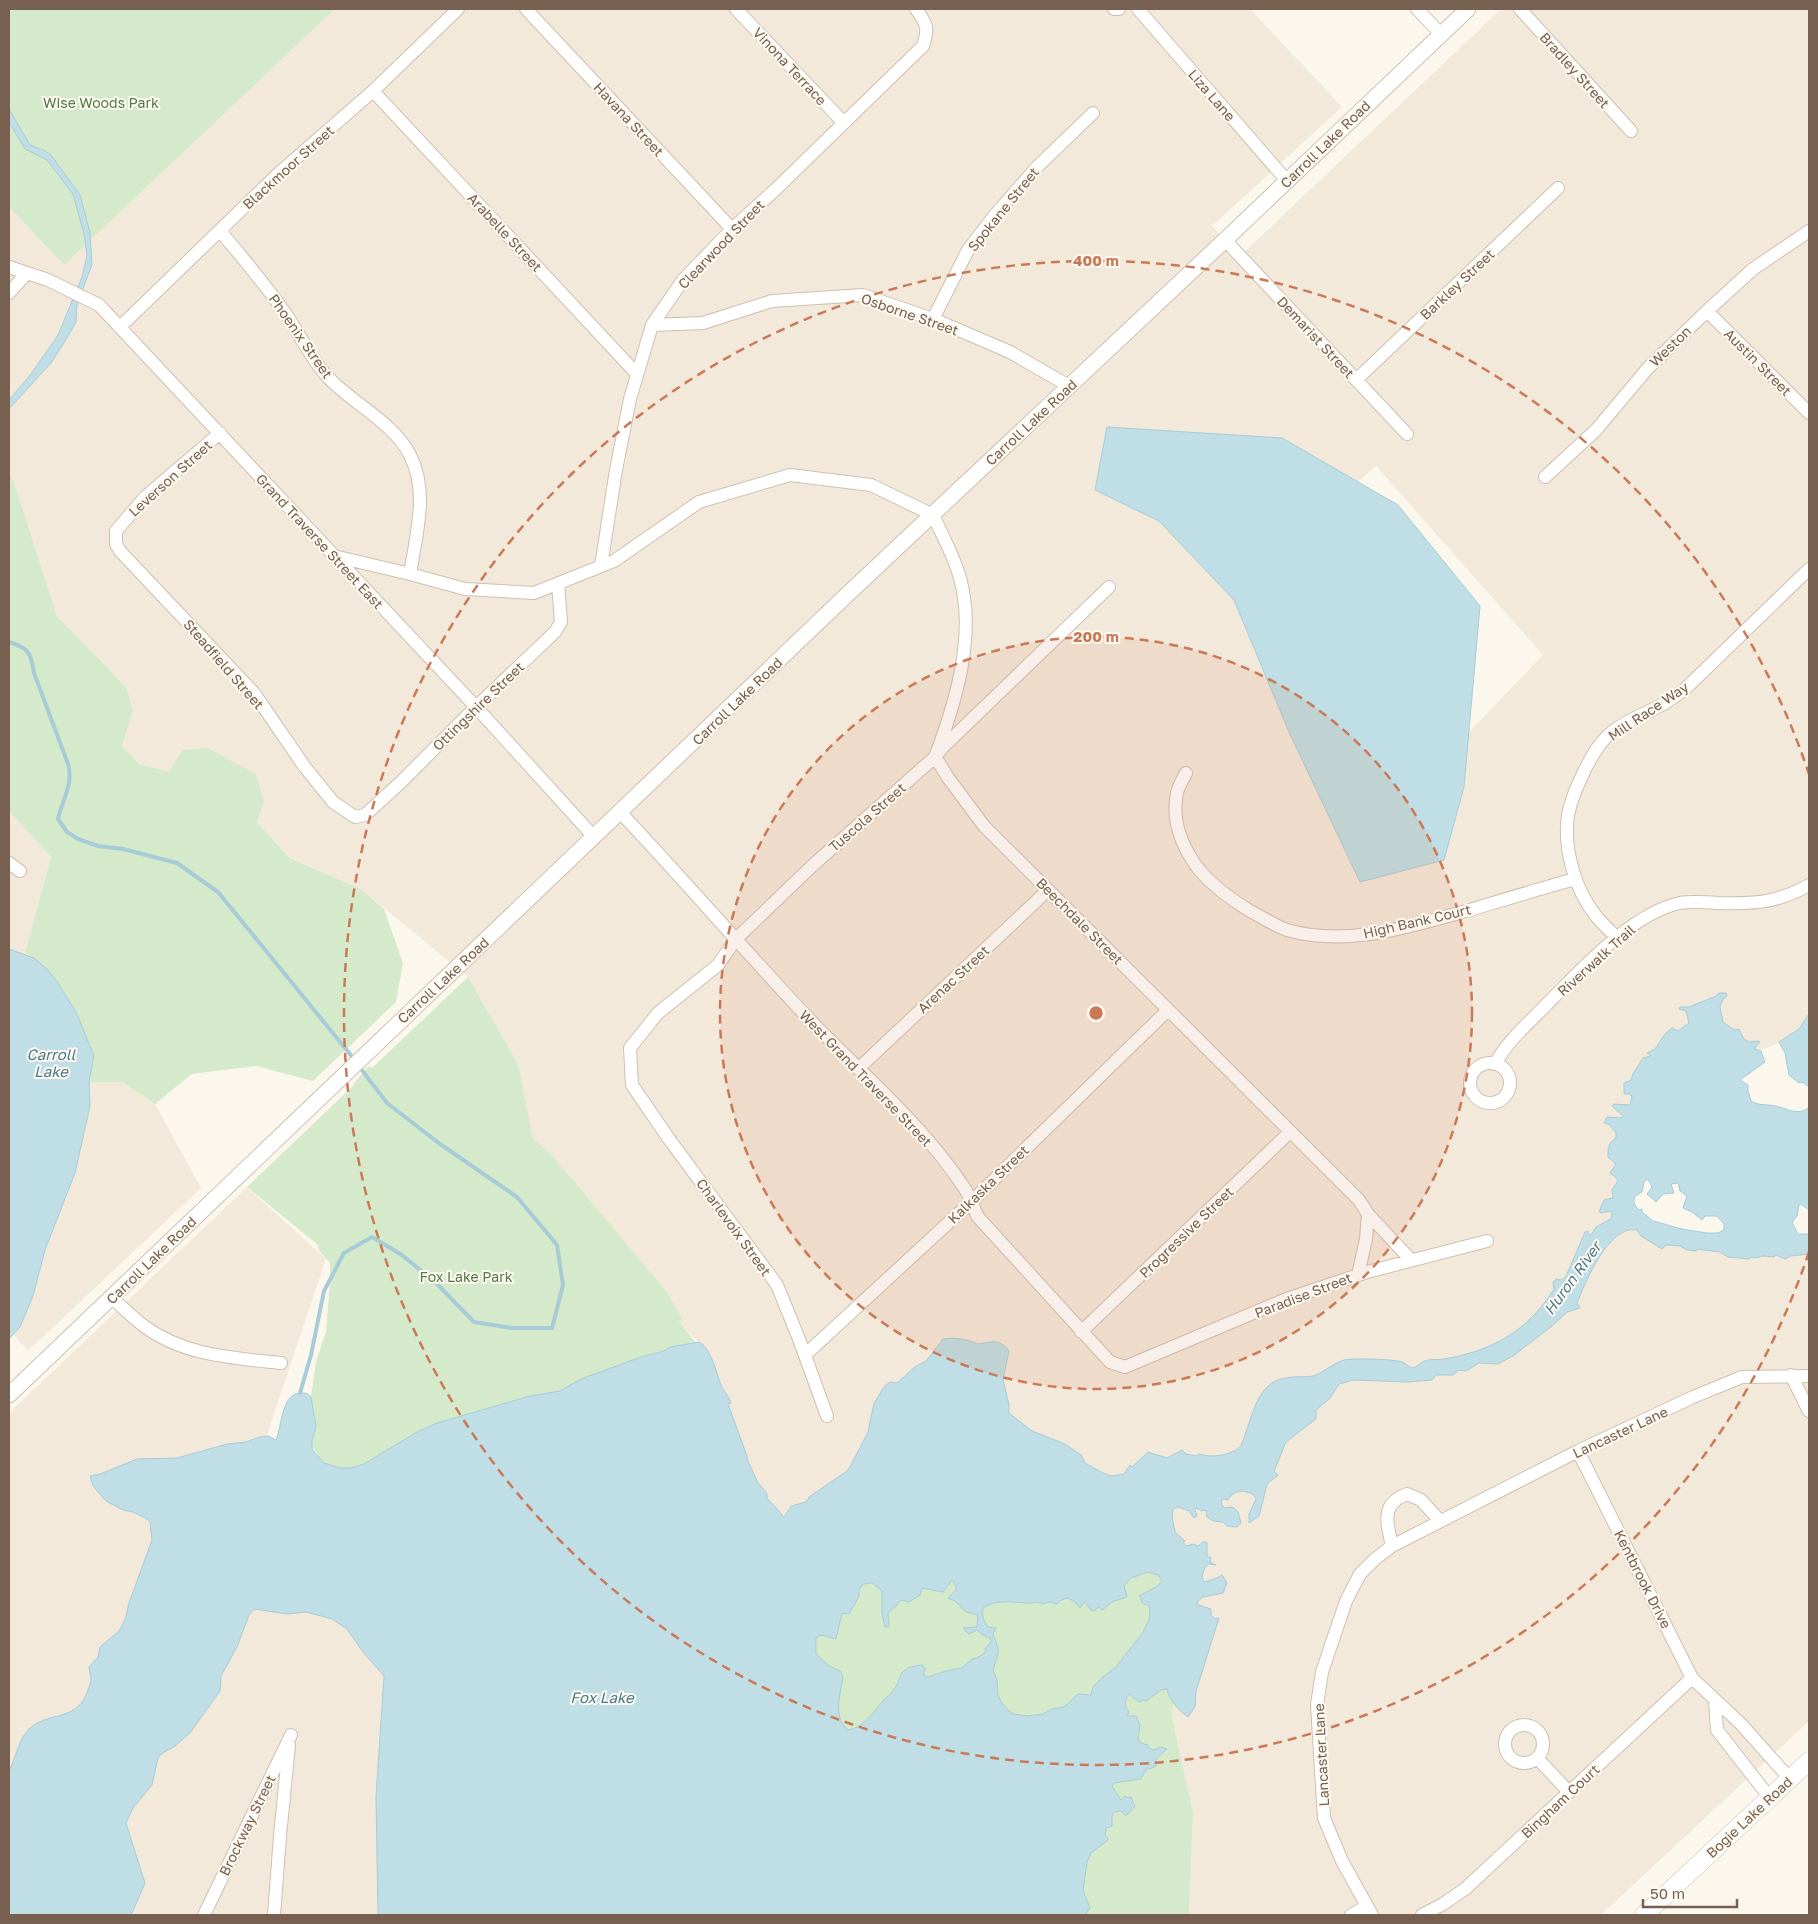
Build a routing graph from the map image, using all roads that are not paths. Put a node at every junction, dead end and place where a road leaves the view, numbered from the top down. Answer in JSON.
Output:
{"nodes":[{"id":1,"x":458,"y":9,"type":"edge"},
{"id":2,"x":526,"y":9,"type":"edge"},
{"id":3,"x":736,"y":9,"type":"edge"},
{"id":4,"x":916,"y":9,"type":"edge"},
{"id":5,"x":1114,"y":9,"type":"edge"},
{"id":6,"x":1119,"y":9,"type":"edge"},
{"id":7,"x":1138,"y":9,"type":"edge"},
{"id":8,"x":1417,"y":9,"type":"edge"},
{"id":9,"x":1468,"y":9,"type":"edge"},
{"id":10,"x":1520,"y":9,"type":"edge"},
{"id":11,"x":1441,"y":34,"type":"junction"},
{"id":12,"x":373,"y":91,"type":"junction"},
{"id":13,"x":1093,"y":113,"type":"dead end"},
{"id":14,"x":844,"y":123,"type":"junction"},
{"id":15,"x":1630,"y":131,"type":"dead end"},
{"id":16,"x":1287,"y":181,"type":"junction"},
{"id":17,"x":1558,"y":188,"type":"dead end"},
{"id":18,"x":732,"y":229,"type":"junction"},
{"id":19,"x":1809,"y":230,"type":"edge"},
{"id":20,"x":220,"y":231,"type":"junction"},
{"id":21,"x":1225,"y":240,"type":"junction"},
{"id":22,"x":9,"y":267,"type":"edge"},
{"id":23,"x":27,"y":273,"type":"junction"},
{"id":24,"x":9,"y":293,"type":"edge"},
{"id":25,"x":1707,"y":311,"type":"junction"},
{"id":26,"x":933,"y":319,"type":"junction"},
{"id":27,"x":652,"y":325,"type":"junction"},
{"id":28,"x":120,"y":328,"type":"junction"},
{"id":29,"x":636,"y":373,"type":"junction"},
{"id":30,"x":1356,"y":380,"type":"junction"},
{"id":31,"x":1070,"y":386,"type":"junction"},
{"id":32,"x":1809,"y":413,"type":"edge"},
{"id":33,"x":220,"y":434,"type":"junction"},
{"id":34,"x":1407,"y":434,"type":"dead end"},
{"id":35,"x":1545,"y":477,"type":"dead end"},
{"id":36,"x":933,"y":514,"type":"junction"},
{"id":37,"x":120,"y":551,"type":"joint"},
{"id":38,"x":334,"y":556,"type":"junction"},
{"id":39,"x":601,"y":566,"type":"junction"},
{"id":40,"x":1809,"y":570,"type":"edge"},
{"id":41,"x":410,"y":574,"type":"junction"},
{"id":42,"x":558,"y":584,"type":"junction"},
{"id":43,"x":1109,"y":587,"type":"dead end"},
{"id":44,"x":476,"y":707,"type":"junction"},
{"id":45,"x":935,"y":757,"type":"junction"},
{"id":46,"x":1186,"y":773,"type":"dead end"},
{"id":47,"x":620,"y":812,"type":"junction"},
{"id":48,"x":366,"y":815,"type":"joint"},
{"id":49,"x":594,"y":837,"type":"junction"},
{"id":50,"x":9,"y":863,"type":"edge"},
{"id":51,"x":20,"y":871,"type":"dead end"},
{"id":52,"x":1576,"y":879,"type":"junction"},
{"id":53,"x":1809,"y":884,"type":"edge"},
{"id":54,"x":1048,"y":890,"type":"junction"},
{"id":55,"x":1617,"y":938,"type":"junction"},
{"id":56,"x":736,"y":939,"type":"junction"},
{"id":57,"x":1168,"y":1010,"type":"junction"},
{"id":58,"x":630,"y":1048,"type":"joint"},
{"id":59,"x":1495,"y":1064,"type":"dead end"},
{"id":60,"x":858,"y":1069,"type":"junction"},
{"id":61,"x":1290,"y":1132,"type":"junction"},
{"id":62,"x":971,"y":1202,"type":"junction"},
{"id":63,"x":1368,"y":1214,"type":"junction"},
{"id":64,"x":1487,"y":1241,"type":"dead end"},
{"id":65,"x":1411,"y":1260,"type":"junction"},
{"id":66,"x":1358,"y":1275,"type":"junction"},
{"id":67,"x":112,"y":1298,"type":"junction"},
{"id":68,"x":1082,"y":1332,"type":"junction"},
{"id":69,"x":805,"y":1355,"type":"junction"},
{"id":70,"x":281,"y":1363,"type":"dead end"},
{"id":71,"x":1125,"y":1368,"type":"joint"},
{"id":72,"x":1791,"y":1376,"type":"junction"},
{"id":73,"x":1809,"y":1376,"type":"edge"},
{"id":74,"x":9,"y":1396,"type":"edge"},
{"id":75,"x":1809,"y":1412,"type":"edge"},
{"id":76,"x":827,"y":1416,"type":"dead end"},
{"id":77,"x":1578,"y":1451,"type":"junction"},
{"id":78,"x":1440,"y":1521,"type":"junction"},
{"id":79,"x":1392,"y":1546,"type":"junction"},
{"id":80,"x":1692,"y":1678,"type":"junction"},
{"id":81,"x":1715,"y":1701,"type":"junction"},
{"id":82,"x":1537,"y":1758,"type":"dead end"},
{"id":83,"x":1809,"y":1761,"type":"edge"},
{"id":84,"x":1790,"y":1779,"type":"junction"},
{"id":85,"x":1569,"y":1792,"type":"junction"},
{"id":86,"x":1770,"y":1798,"type":"junction"},
{"id":87,"x":1369,"y":1911,"type":"edge"},
{"id":88,"x":204,"y":1915,"type":"edge"},
{"id":89,"x":274,"y":1915,"type":"edge"},
{"id":90,"x":1351,"y":1915,"type":"edge"},
{"id":91,"x":1422,"y":1915,"type":"edge"},
{"id":92,"x":1644,"y":1915,"type":"edge"}],
"edges":[{"from":1,"to":12,"type":"street","name":"Blackmoor Street"},
{"from":2,"to":18,"type":"street","name":"Havana Street"},
{"from":3,"to":14,"type":"street","name":"Vinona Terrace"},
{"from":4,"to":14,"type":"street","name":"Clearwood Street"},
{"from":5,"to":6,"type":"street"},
{"from":7,"to":16,"type":"street","name":"Liza Lane"},
{"from":8,"to":11,"type":"street"},
{"from":9,"to":11,"type":"street","name":"Carroll Lake Road"},
{"from":10,"to":15,"type":"street","name":"Bradley Street"},
{"from":11,"to":16,"type":"street","name":"Carroll Lake Road"},
{"from":12,"to":20,"type":"street","name":"Blackmoor Street"},
{"from":12,"to":29,"type":"street","name":"Arabelle Street"},
{"from":13,"to":26,"type":"street","name":"Spokane Street"},
{"from":14,"to":18,"type":"street","name":"Clearwood Street"},
{"from":16,"to":21,"type":"street","name":"Carroll Lake Road"},
{"from":17,"to":30,"type":"street","name":"Barkley Street"},
{"from":18,"to":27,"type":"street","name":"Clearwood Street"},
{"from":19,"to":25,"type":"street","name":"Weston"},
{"from":20,"to":28,"type":"street","name":"Blackmoor Street"},
{"from":20,"to":41,"type":"street","name":"Phoenix Street"},
{"from":21,"to":30,"type":"street","name":"Demarist Street"},
{"from":21,"to":31,"type":"street","name":"Carroll Lake Road"},
{"from":22,"to":23,"type":"street"},
{"from":23,"to":24,"type":"street"},
{"from":23,"to":28,"type":"street","name":"Grand Traverse Street East"},
{"from":25,"to":32,"type":"street","name":"Austin Street"},
{"from":25,"to":35,"type":"street","name":"Weston"},
{"from":26,"to":27,"type":"street","name":"Osborne Street"},
{"from":26,"to":31,"type":"street","name":"Osborne Street"},
{"from":27,"to":29,"type":"street","name":"Clearwood Street"},
{"from":28,"to":33,"type":"street","name":"Grand Traverse Street East"},
{"from":29,"to":39,"type":"street","name":"Clearwood Street"},
{"from":30,"to":34,"type":"street","name":"Demarist Street"},
{"from":31,"to":36,"type":"street","name":"Carroll Lake Road"},
{"from":33,"to":37,"type":"street","name":"Leverson Street"},
{"from":33,"to":38,"type":"street","name":"Grand Traverse Street East"},
{"from":36,"to":39,"type":"street"},
{"from":36,"to":45,"type":"street"},
{"from":36,"to":47,"type":"street","name":"Carroll Lake Road"},
{"from":37,"to":48,"type":"street","name":"Steadfield Street"},
{"from":38,"to":41,"type":"street"},
{"from":38,"to":44,"type":"street","name":"Grand Traverse Street East"},
{"from":39,"to":42,"type":"street"},
{"from":40,"to":52,"type":"street","name":"Mill Race Way"},
{"from":41,"to":42,"type":"street"},
{"from":42,"to":44,"type":"street","name":"Ottingshire Street"},
{"from":43,"to":45,"type":"street","name":"Tuscola Street"},
{"from":44,"to":48,"type":"street","name":"Ottingshire Street"},
{"from":44,"to":49,"type":"street","name":"Grand Traverse Street East"},
{"from":45,"to":54,"type":"street","name":"Beechdale Street"},
{"from":45,"to":56,"type":"street","name":"Tuscola Street"},
{"from":46,"to":52,"type":"street","name":"High Bank Court"},
{"from":47,"to":49,"type":"street","name":"Carroll Lake Road"},
{"from":47,"to":56,"type":"street","name":"West Grand Traverse Street"},
{"from":49,"to":67,"type":"street","name":"Carroll Lake Road"},
{"from":50,"to":51,"type":"street"},
{"from":52,"to":55,"type":"street","name":"Mill Race Way"},
{"from":53,"to":55,"type":"street","name":"Riverwalk Trail"},
{"from":54,"to":57,"type":"street","name":"Beechdale Street"},
{"from":54,"to":60,"type":"street","name":"Arenac Street"},
{"from":55,"to":59,"type":"street","name":"Riverwalk Trail"},
{"from":56,"to":58,"type":"street","name":"Tuscola Street"},
{"from":56,"to":60,"type":"street","name":"West Grand Traverse Street"},
{"from":57,"to":61,"type":"street","name":"Beechdale Street"},
{"from":57,"to":62,"type":"street","name":"Kalkaska Street"},
{"from":58,"to":69,"type":"street","name":"Charlevoix Street"},
{"from":60,"to":62,"type":"street","name":"West Grand Traverse Street"},
{"from":61,"to":63,"type":"street","name":"Beechdale Street"},
{"from":61,"to":68,"type":"street","name":"Progressive Street"},
{"from":62,"to":68,"type":"street","name":"West Grand Traverse Street"},
{"from":62,"to":69,"type":"street","name":"Kalkaska Street"},
{"from":63,"to":65,"type":"street","name":"Beechdale Street"},
{"from":63,"to":66,"type":"street"},
{"from":64,"to":65,"type":"street","name":"Paradise Street"},
{"from":65,"to":66,"type":"street","name":"Paradise Street"},
{"from":66,"to":71,"type":"street","name":"Paradise Street"},
{"from":67,"to":70,"type":"street"},
{"from":67,"to":74,"type":"street","name":"Carroll Lake Road"},
{"from":68,"to":71,"type":"street","name":"West Grand Traverse Street"},
{"from":69,"to":76,"type":"street","name":"Charlevoix Street"},
{"from":72,"to":73,"type":"street","name":"Lancaster Lane"},
{"from":72,"to":75,"type":"street"},
{"from":72,"to":77,"type":"street","name":"Lancaster Lane"},
{"from":77,"to":78,"type":"street","name":"Lancaster Lane"},
{"from":77,"to":80,"type":"street","name":"Kentbrook Drive"},
{"from":78,"to":79,"type":"street","name":"Lancaster Lane"},
{"from":78,"to":79,"type":"street"},
{"from":79,"to":87,"type":"street","name":"Lancaster Lane"},
{"from":80,"to":81,"type":"street","name":"Kentbrook Drive"},
{"from":80,"to":85,"type":"street","name":"Bingham Court"},
{"from":81,"to":84,"type":"street","name":"Kentbrook Drive"},
{"from":81,"to":86,"type":"street"},
{"from":82,"to":85,"type":"street"},
{"from":83,"to":84,"type":"main road","name":"Bogie Lake Road"},
{"from":84,"to":86,"type":"main road","name":"Bogie Lake Road"},
{"from":85,"to":91,"type":"street","name":"Bingham Court"},
{"from":86,"to":92,"type":"main road","name":"Bogie Lake Road"},
{"from":87,"to":90,"type":"street"},
{"from":88,"to":89,"type":"street","name":"Brockway Street"}]}
